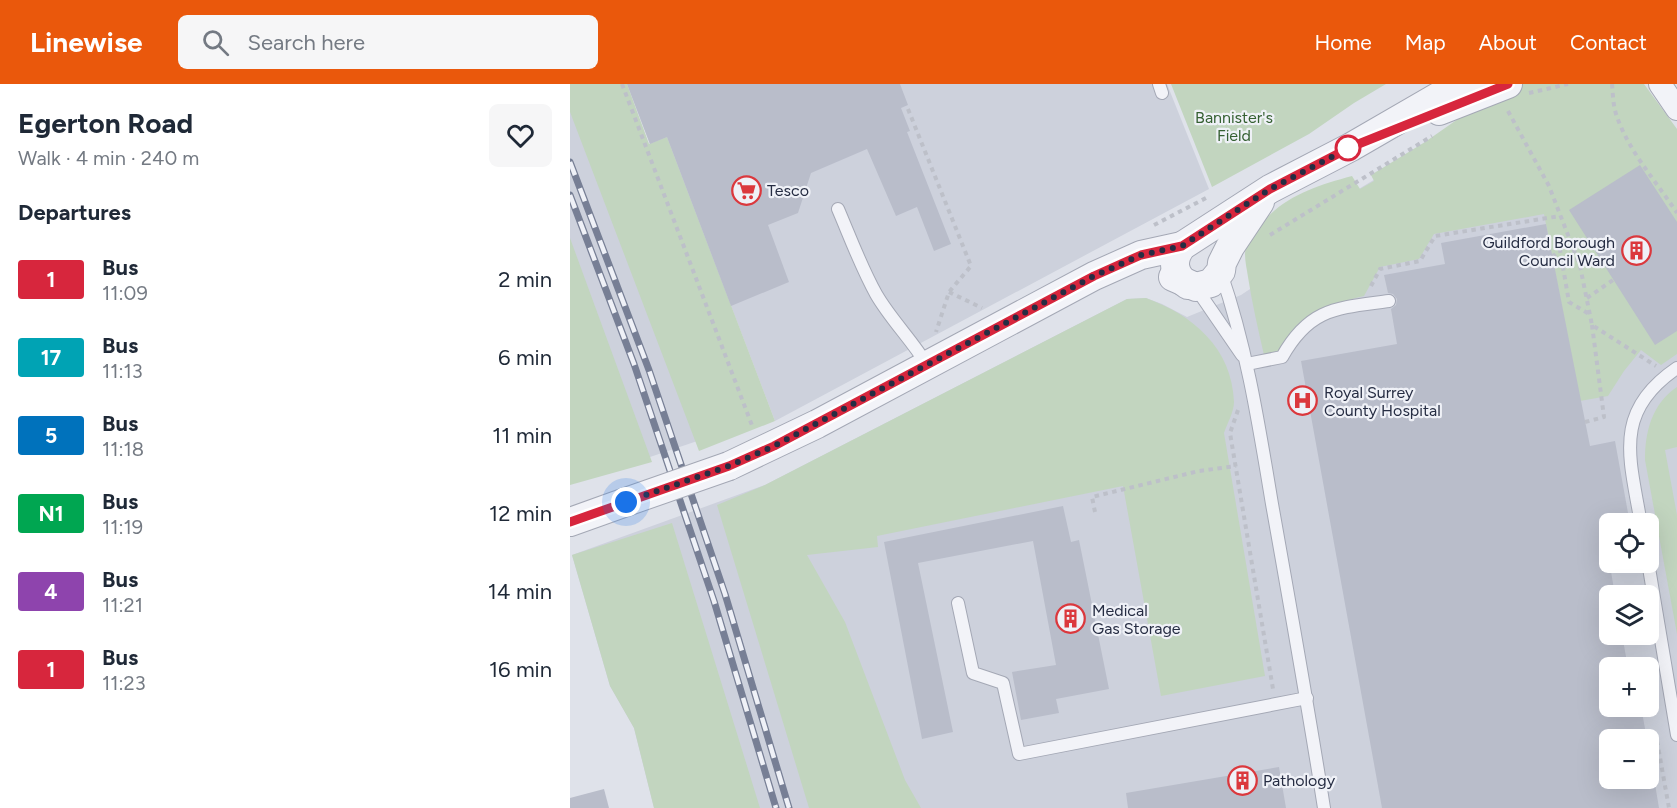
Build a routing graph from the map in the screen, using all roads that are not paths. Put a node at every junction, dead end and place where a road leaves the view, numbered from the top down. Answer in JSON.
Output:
{"nodes":[{"id":1,"x":1460,"y":84,"type":"edge"},
{"id":2,"x":1660,"y":84,"type":"edge"},
{"id":3,"x":1512,"y":96,"type":"edge"},
{"id":4,"x":1677,"y":109,"type":"edge"},
{"id":5,"x":1351,"y":147,"type":"junction"},
{"id":6,"x":1270,"y":189,"type":"junction"},
{"id":7,"x":838,"y":209,"type":"dead end"},
{"id":8,"x":1185,"y":243,"type":"junction"},
{"id":9,"x":1221,"y":267,"type":"junction"},
{"id":10,"x":1094,"y":276,"type":"junction"},
{"id":11,"x":1192,"y":286,"type":"junction"},
{"id":12,"x":1389,"y":301,"type":"dead end"},
{"id":13,"x":1247,"y":364,"type":"junction"},
{"id":14,"x":927,"y":365,"type":"junction"},
{"id":15,"x":1677,"y":368,"type":"edge"},
{"id":16,"x":1639,"y":513,"type":"edge"},
{"id":17,"x":570,"y":522,"type":"edge"},
{"id":18,"x":1650,"y":573,"type":"edge"},
{"id":19,"x":958,"y":603,"type":"dead end"},
{"id":20,"x":1307,"y":699,"type":"junction"},
{"id":21,"x":1677,"y":735,"type":"edge"},
{"id":22,"x":1324,"y":808,"type":"edge"}],
"edges":[{"from":1,"to":5,"type":"street"},
{"from":2,"to":4,"type":"street"},
{"from":3,"to":5,"type":"street"},
{"from":5,"to":6,"type":"street"},
{"from":6,"to":8,"type":"street"},
{"from":6,"to":9,"type":"street"},
{"from":7,"to":14,"type":"lane"},
{"from":8,"to":9,"type":"street"},
{"from":8,"to":10,"type":"street"},
{"from":8,"to":11,"type":"street"},
{"from":9,"to":11,"type":"street"},
{"from":9,"to":13,"type":"lane"},
{"from":10,"to":11,"type":"street"},
{"from":10,"to":14,"type":"street"},
{"from":11,"to":13,"type":"lane"},
{"from":12,"to":13,"type":"lane"},
{"from":13,"to":20,"type":"lane"},
{"from":14,"to":17,"type":"street","bridge":true},
{"from":15,"to":16,"type":"lane"},
{"from":18,"to":21,"type":"lane"},
{"from":19,"to":20,"type":"lane"},
{"from":20,"to":22,"type":"lane"}]}
